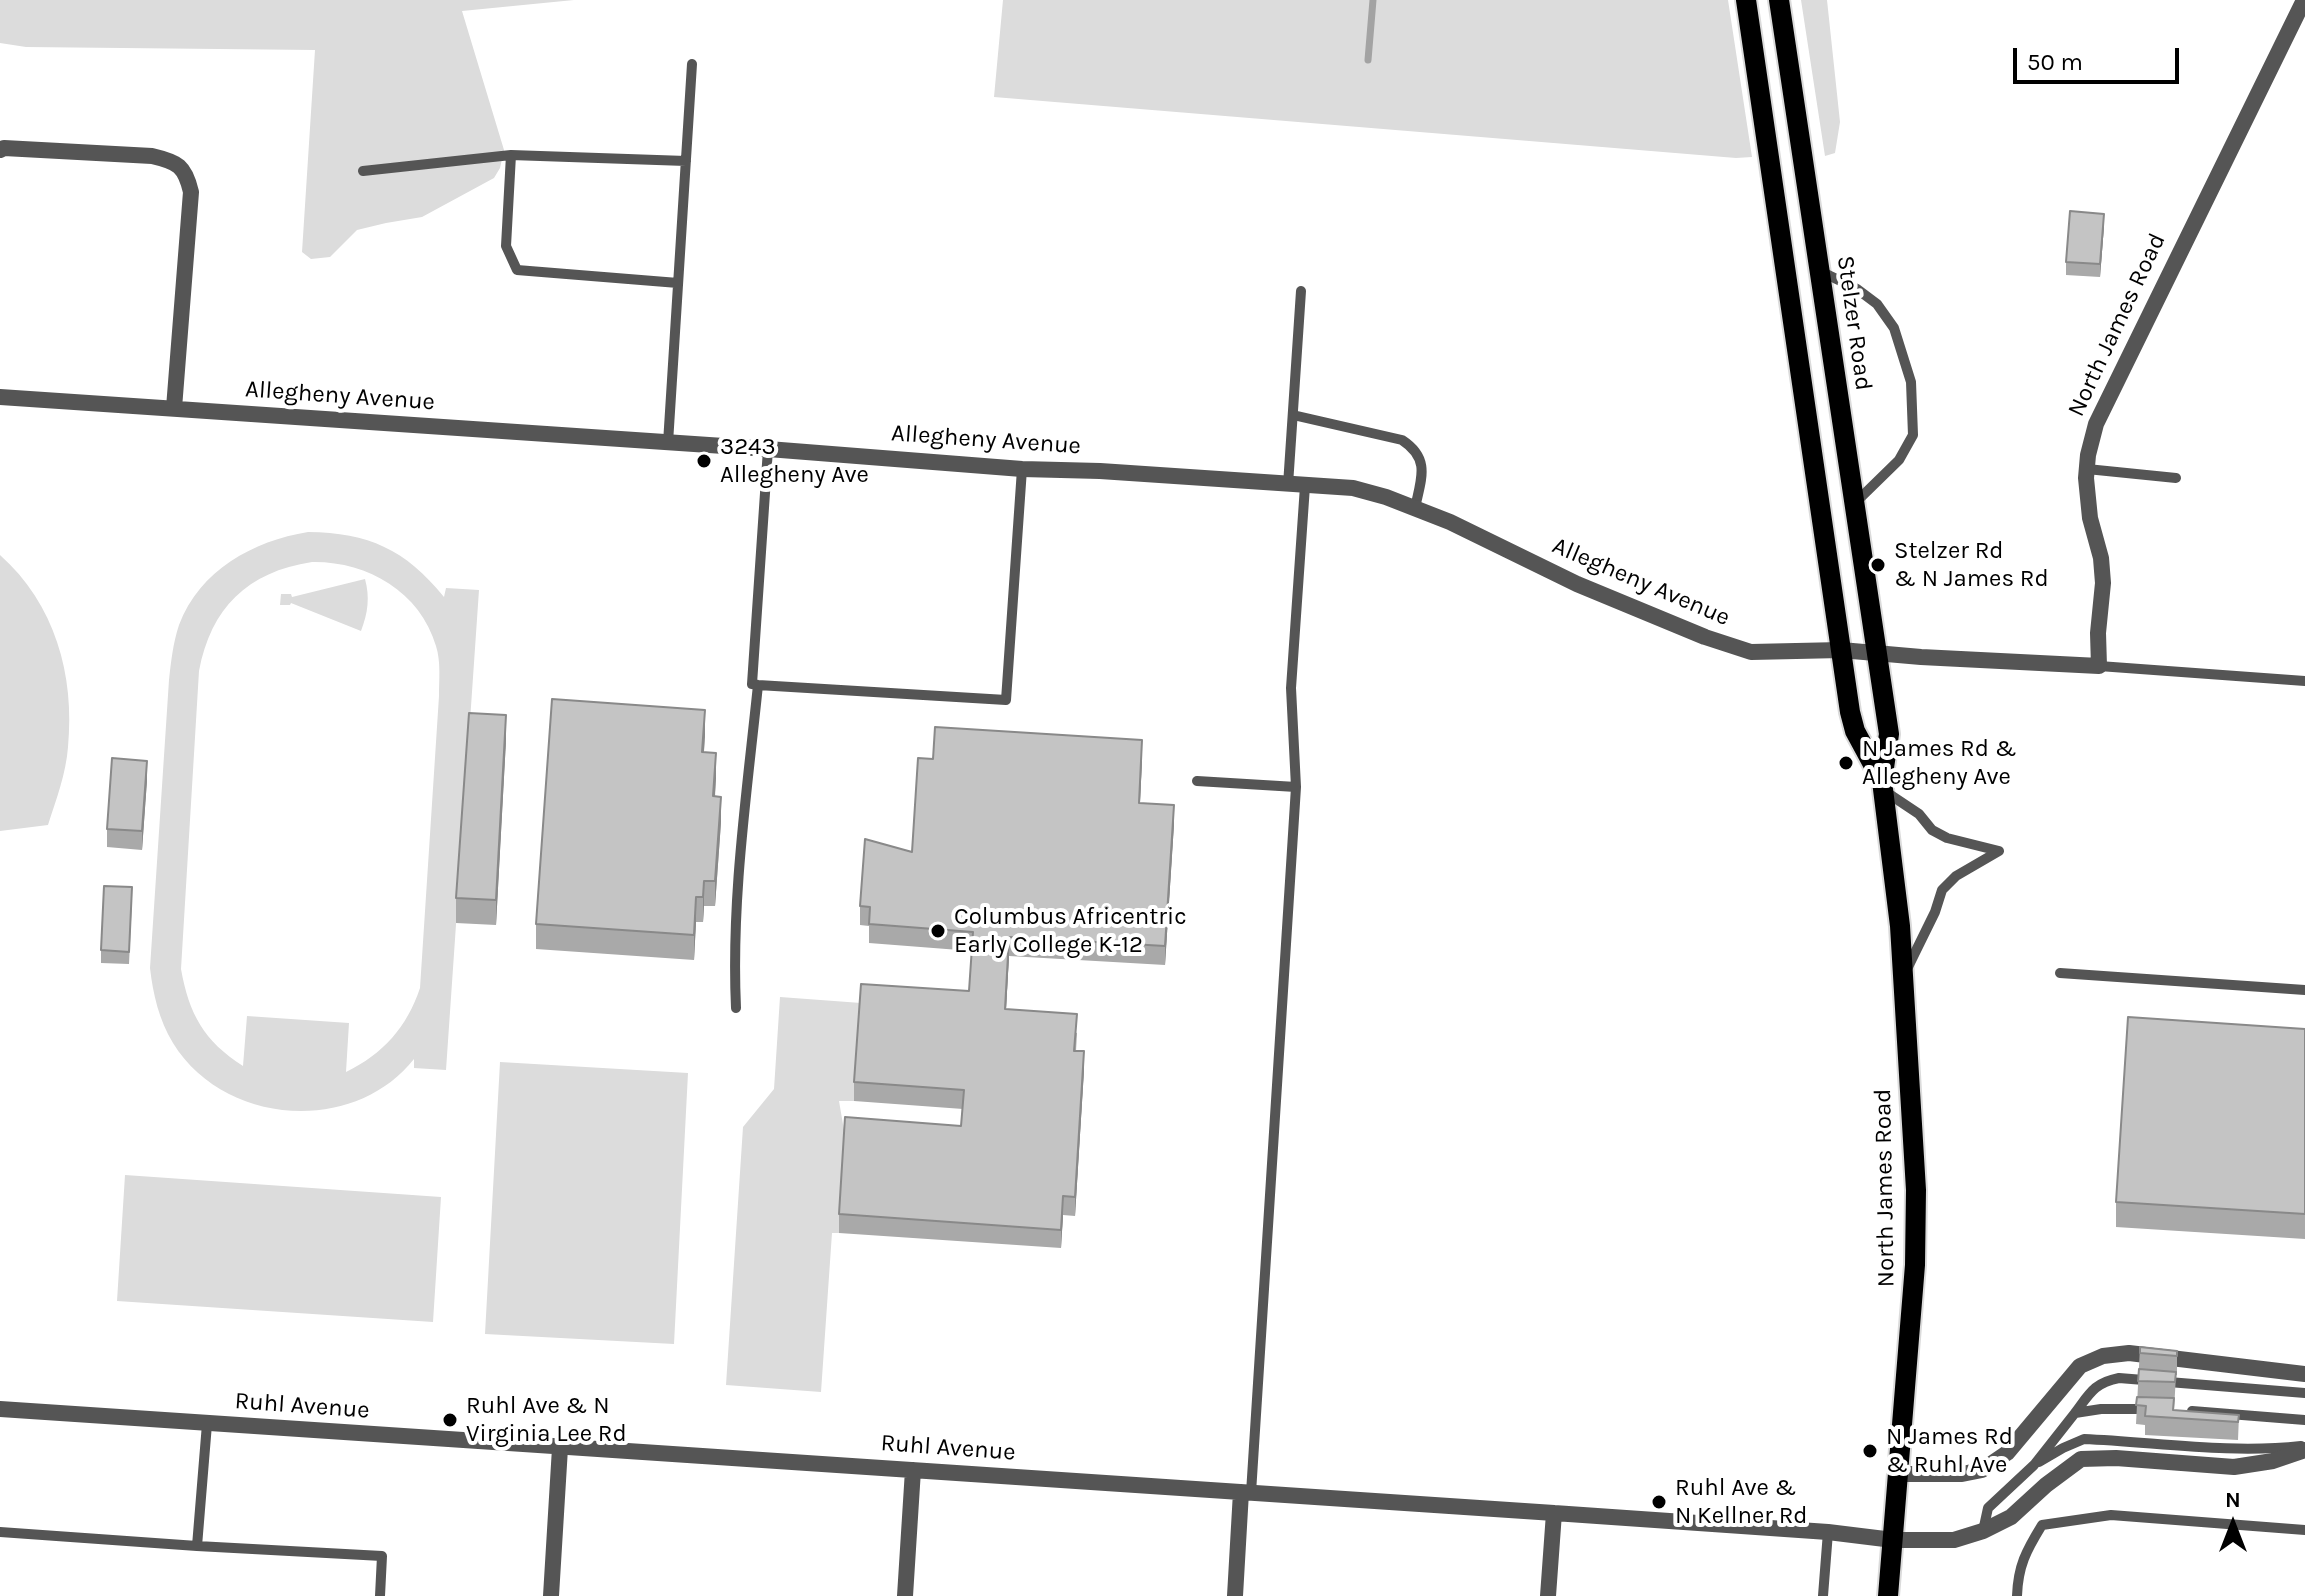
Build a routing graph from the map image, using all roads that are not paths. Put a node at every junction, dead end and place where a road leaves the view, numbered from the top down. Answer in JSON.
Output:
{"nodes":[{"id":1,"x":1746,"y":0,"type":"edge"},
{"id":2,"x":1779,"y":0,"type":"edge"},
{"id":3,"x":2304,"y":0,"type":"edge"},
{"id":4,"x":692,"y":64,"type":"dead end"},
{"id":5,"x":0,"y":150,"type":"edge"},
{"id":6,"x":511,"y":155,"type":"junction"},
{"id":7,"x":686,"y":161,"type":"junction"},
{"id":8,"x":363,"y":171,"type":"dead end"},
{"id":9,"x":1820,"y":271,"type":"junction"},
{"id":10,"x":678,"y":283,"type":"junction"},
{"id":11,"x":1301,"y":291,"type":"dead end"},
{"id":12,"x":0,"y":397,"type":"edge"},
{"id":13,"x":174,"y":408,"type":"junction"},
{"id":14,"x":1293,"y":415,"type":"junction"},
{"id":15,"x":668,"y":443,"type":"junction"},
{"id":16,"x":768,"y":449,"type":"junction"},
{"id":17,"x":1022,"y":469,"type":"junction"},
{"id":18,"x":2087,"y":469,"type":"junction"},
{"id":19,"x":2176,"y":478,"type":"dead end"},
{"id":20,"x":1297,"y":485,"type":"junction"},
{"id":21,"x":1855,"y":503,"type":"junction"},
{"id":22,"x":1415,"y":508,"type":"junction"},
{"id":23,"x":1841,"y":650,"type":"junction"},
{"id":24,"x":1877,"y":653,"type":"junction"},
{"id":25,"x":2099,"y":666,"type":"junction"},
{"id":26,"x":2305,"y":681,"type":"edge"},
{"id":27,"x":758,"y":685,"type":"junction"},
{"id":28,"x":1197,"y":781,"type":"dead end"},
{"id":29,"x":1882,"y":785,"type":"junction"},
{"id":30,"x":1296,"y":787,"type":"junction"},
{"id":31,"x":2060,"y":973,"type":"dead end"},
{"id":32,"x":1904,"y":974,"type":"junction"},
{"id":33,"x":2305,"y":990,"type":"edge"},
{"id":34,"x":736,"y":1008,"type":"dead end"},
{"id":35,"x":2305,"y":1374,"type":"edge"},
{"id":36,"x":2305,"y":1393,"type":"edge"},
{"id":37,"x":0,"y":1409,"type":"edge"},
{"id":38,"x":2162,"y":1409,"type":"edge"},
{"id":39,"x":2174,"y":1410,"type":"edge"},
{"id":40,"x":2075,"y":1413,"type":"junction"},
{"id":41,"x":2305,"y":1420,"type":"edge"},
{"id":42,"x":207,"y":1424,"type":"junction"},
{"id":43,"x":560,"y":1448,"type":"junction"},
{"id":44,"x":2305,"y":1448,"type":"edge"},
{"id":45,"x":2034,"y":1465,"type":"junction"},
{"id":46,"x":913,"y":1470,"type":"junction"},
{"id":47,"x":1898,"y":1474,"type":"junction"},
{"id":48,"x":1246,"y":1492,"type":"junction"},
{"id":49,"x":1554,"y":1513,"type":"junction"},
{"id":50,"x":2305,"y":1530,"type":"edge"},
{"id":51,"x":1983,"y":1531,"type":"junction"},
{"id":52,"x":0,"y":1532,"type":"edge"},
{"id":53,"x":1828,"y":1532,"type":"junction"},
{"id":54,"x":1893,"y":1540,"type":"junction"},
{"id":55,"x":197,"y":1546,"type":"junction"},
{"id":56,"x":380,"y":1596,"type":"edge"},
{"id":57,"x":551,"y":1596,"type":"edge"},
{"id":58,"x":905,"y":1596,"type":"edge"},
{"id":59,"x":1235,"y":1596,"type":"edge"},
{"id":60,"x":1548,"y":1596,"type":"edge"},
{"id":61,"x":1823,"y":1596,"type":"edge"},
{"id":62,"x":1888,"y":1596,"type":"edge"},
{"id":63,"x":2017,"y":1596,"type":"edge"}],
"edges":[{"from":1,"to":23,"type":"main road"},
{"from":2,"to":9,"type":"main road","name":"Stelzer Road"},
{"from":3,"to":18,"type":"street","name":"North James Road"},
{"from":4,"to":7,"type":"lane"},
{"from":5,"to":13,"type":"street"},
{"from":6,"to":7,"type":"lane"},
{"from":6,"to":8,"type":"lane"},
{"from":6,"to":10,"type":"lane"},
{"from":7,"to":10,"type":"lane"},
{"from":9,"to":21,"type":"main road","name":"Stelzer Road"},
{"from":9,"to":21,"type":"lane"},
{"from":10,"to":15,"type":"lane"},
{"from":11,"to":14,"type":"lane"},
{"from":12,"to":13,"type":"street","name":"Allegheny Avenue"},
{"from":13,"to":15,"type":"street","name":"Allegheny Avenue"},
{"from":14,"to":20,"type":"lane"},
{"from":14,"to":22,"type":"lane"},
{"from":15,"to":16,"type":"street","name":"Allegheny Avenue"},
{"from":16,"to":17,"type":"street","name":"Allegheny Avenue"},
{"from":16,"to":27,"type":"lane"},
{"from":17,"to":20,"type":"street","name":"Allegheny Avenue"},
{"from":17,"to":27,"type":"lane"},
{"from":18,"to":19,"type":"lane"},
{"from":18,"to":25,"type":"street","name":"North James Road"},
{"from":20,"to":22,"type":"street","name":"Allegheny Avenue"},
{"from":20,"to":30,"type":"lane"},
{"from":21,"to":24,"type":"main road","name":"Stelzer Road"},
{"from":22,"to":23,"type":"street","name":"Allegheny Avenue"},
{"from":23,"to":24,"type":"street"},
{"from":23,"to":29,"type":"main road","name":"North James Road"},
{"from":24,"to":25,"type":"street"},
{"from":24,"to":29,"type":"main road","name":"North James Road"},
{"from":25,"to":26,"type":"lane"},
{"from":27,"to":34,"type":"lane"},
{"from":28,"to":30,"type":"lane"},
{"from":29,"to":32,"type":"main road","name":"North James Road"},
{"from":29,"to":32,"type":"lane"},
{"from":30,"to":48,"type":"lane"},
{"from":31,"to":33,"type":"lane"},
{"from":32,"to":47,"type":"main road","name":"North James Road"},
{"from":35,"to":47,"type":"street"},
{"from":36,"to":40,"type":"lane"},
{"from":37,"to":42,"type":"street","name":"Ruhl Avenue"},
{"from":38,"to":40,"type":"lane"},
{"from":39,"to":41,"type":"lane"},
{"from":40,"to":45,"type":"lane"},
{"from":42,"to":43,"type":"street","name":"Ruhl Avenue"},
{"from":42,"to":55,"type":"lane"},
{"from":43,"to":46,"type":"street","name":"Ruhl Avenue"},
{"from":43,"to":57,"type":"street"},
{"from":44,"to":45,"type":"lane"},
{"from":44,"to":51,"type":"street","name":"Ruhl Avenue"},
{"from":45,"to":51,"type":"lane"},
{"from":46,"to":48,"type":"street","name":"Ruhl Avenue"},
{"from":46,"to":58,"type":"street"},
{"from":47,"to":54,"type":"main road","name":"North James Road"},
{"from":48,"to":49,"type":"street","name":"Ruhl Avenue"},
{"from":48,"to":59,"type":"street"},
{"from":49,"to":53,"type":"street","name":"Ruhl Avenue"},
{"from":49,"to":60,"type":"street"},
{"from":50,"to":63,"type":"lane"},
{"from":51,"to":54,"type":"street","name":"Ruhl Avenue"},
{"from":52,"to":55,"type":"lane"},
{"from":53,"to":54,"type":"street","name":"Ruhl Avenue"},
{"from":53,"to":61,"type":"lane"},
{"from":54,"to":62,"type":"main road","name":"North James Road"},
{"from":55,"to":56,"type":"lane"}]}
